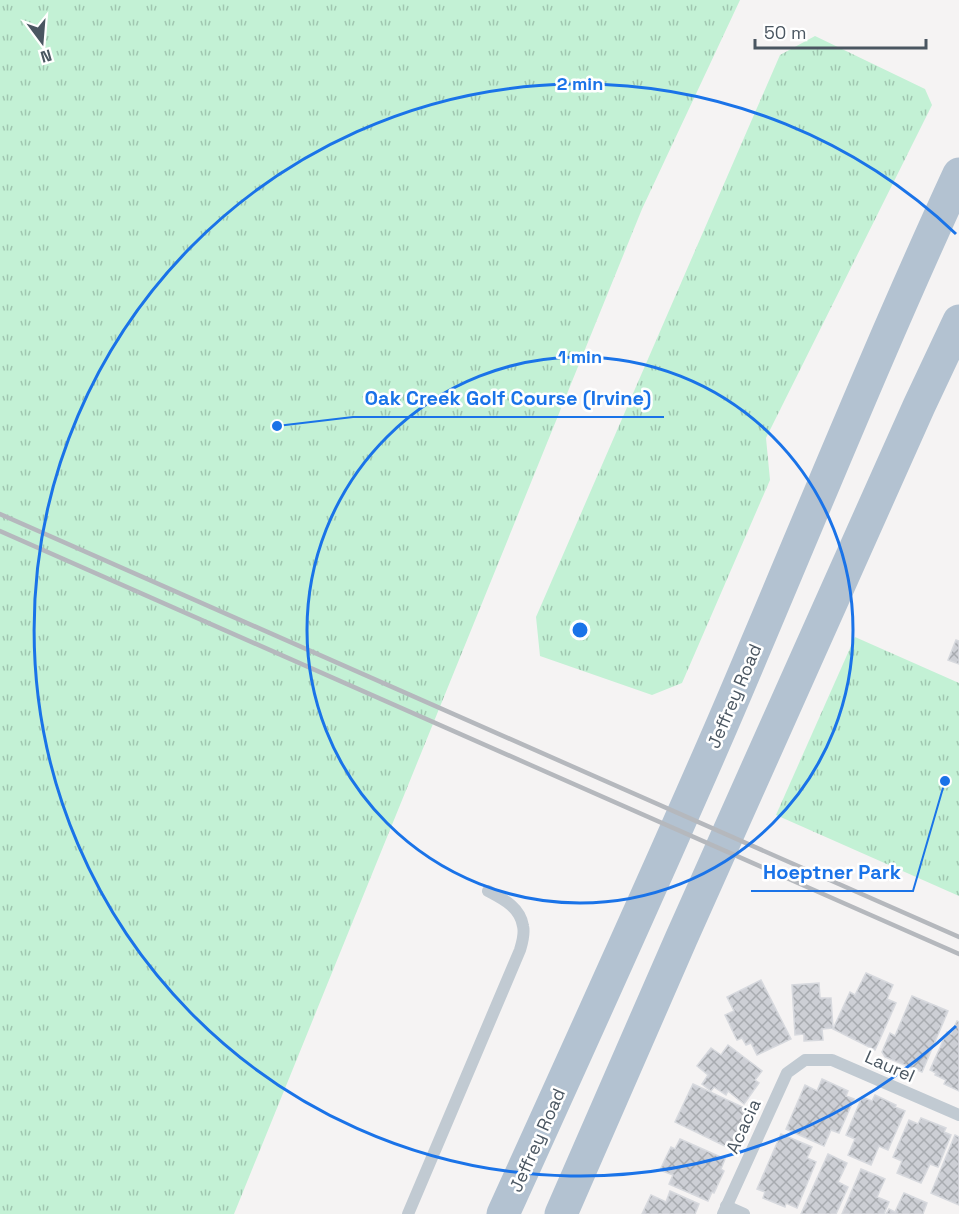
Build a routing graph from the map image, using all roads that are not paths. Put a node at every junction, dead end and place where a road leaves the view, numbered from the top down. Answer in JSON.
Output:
{"nodes":[{"id":1,"x":959,"y":174,"type":"edge"},
{"id":2,"x":959,"y":321,"type":"edge"},
{"id":3,"x":488,"y":891,"type":"dead end"},
{"id":4,"x":805,"y":1060,"type":"joint"},
{"id":5,"x":959,"y":1115,"type":"edge"},
{"id":6,"x":724,"y":1210,"type":"edge"},
{"id":7,"x":408,"y":1214,"type":"edge"},
{"id":8,"x":503,"y":1214,"type":"edge"},
{"id":9,"x":561,"y":1214,"type":"edge"},
{"id":10,"x":744,"y":1214,"type":"edge"}],
"edges":[{"from":1,"to":8,"type":"main road","name":"Jeffrey Road"},
{"from":2,"to":9,"type":"main road"},
{"from":3,"to":7,"type":"lane"},
{"from":4,"to":5,"type":"lane","name":"Laurel"},
{"from":4,"to":6,"type":"lane","name":"Acacia"},
{"from":6,"to":10,"type":"lane"}]}
